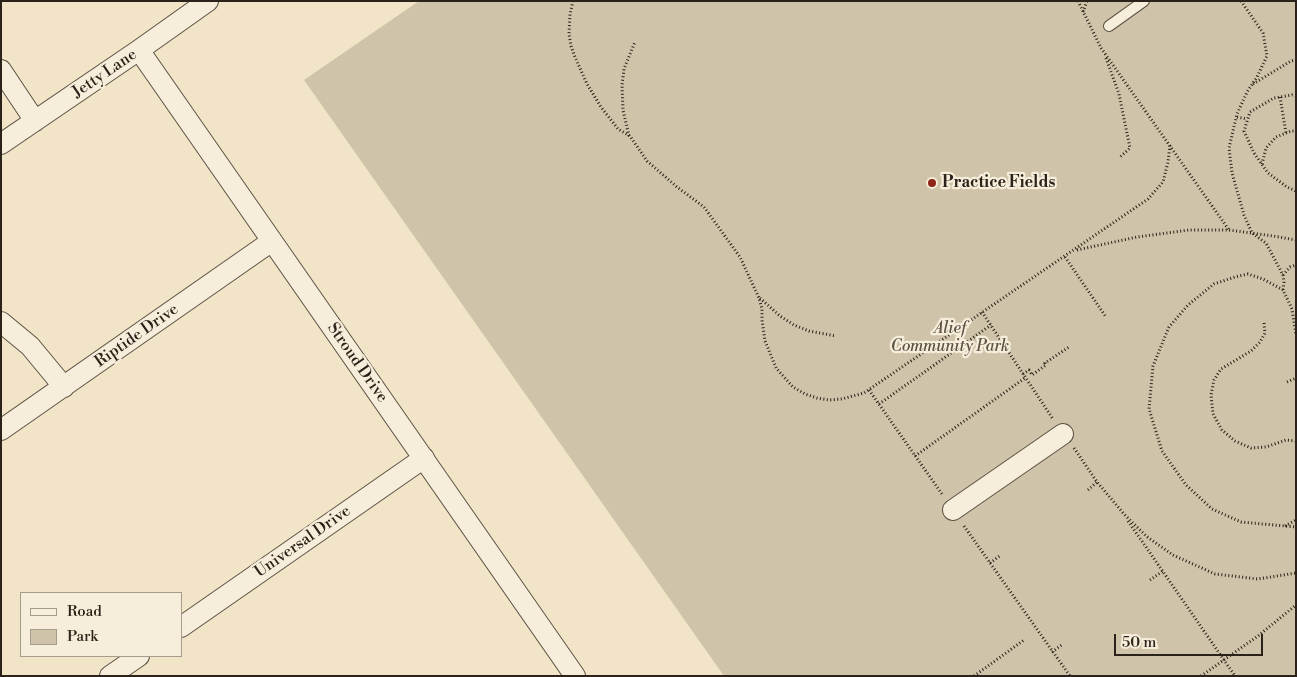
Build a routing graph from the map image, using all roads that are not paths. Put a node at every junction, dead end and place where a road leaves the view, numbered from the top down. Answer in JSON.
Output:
{"nodes":[{"id":1,"x":208,"y":1,"type":"edge"},
{"id":2,"x":1144,"y":1,"type":"edge"},
{"id":3,"x":1108,"y":26,"type":"dead end"},
{"id":4,"x":139,"y":50,"type":"junction"},
{"id":5,"x":1,"y":70,"type":"edge"},
{"id":6,"x":35,"y":122,"type":"junction"},
{"id":7,"x":1,"y":144,"type":"edge"},
{"id":8,"x":272,"y":240,"type":"junction"},
{"id":9,"x":1,"y":322,"type":"edge"},
{"id":10,"x":64,"y":387,"type":"junction"},
{"id":11,"x":1,"y":430,"type":"edge"},
{"id":12,"x":1063,"y":434,"type":"road end"},
{"id":13,"x":424,"y":458,"type":"junction"},
{"id":14,"x":953,"y":510,"type":"road end"},
{"id":15,"x":182,"y":626,"type":"edge"},
{"id":16,"x":138,"y":657,"type":"edge"},
{"id":17,"x":573,"y":675,"type":"edge"},
{"id":18,"x":110,"y":676,"type":"edge"}],
"edges":[{"from":1,"to":4,"type":"street","name":"Jetty Lane"},
{"from":2,"to":3,"type":"lane"},
{"from":4,"to":6,"type":"street","name":"Jetty Lane"},
{"from":4,"to":8,"type":"street","name":"Stroud Drive"},
{"from":5,"to":6,"type":"street"},
{"from":6,"to":7,"type":"street","name":"Jetty Lane"},
{"from":8,"to":10,"type":"street","name":"Riptide Drive"},
{"from":8,"to":13,"type":"street","name":"Stroud Drive"},
{"from":9,"to":10,"type":"street"},
{"from":10,"to":11,"type":"street","name":"Riptide Drive"},
{"from":12,"to":14,"type":"street"},
{"from":13,"to":15,"type":"street","name":"Universal Drive"},
{"from":13,"to":17,"type":"street","name":"Stroud Drive"},
{"from":16,"to":18,"type":"street"}]}
